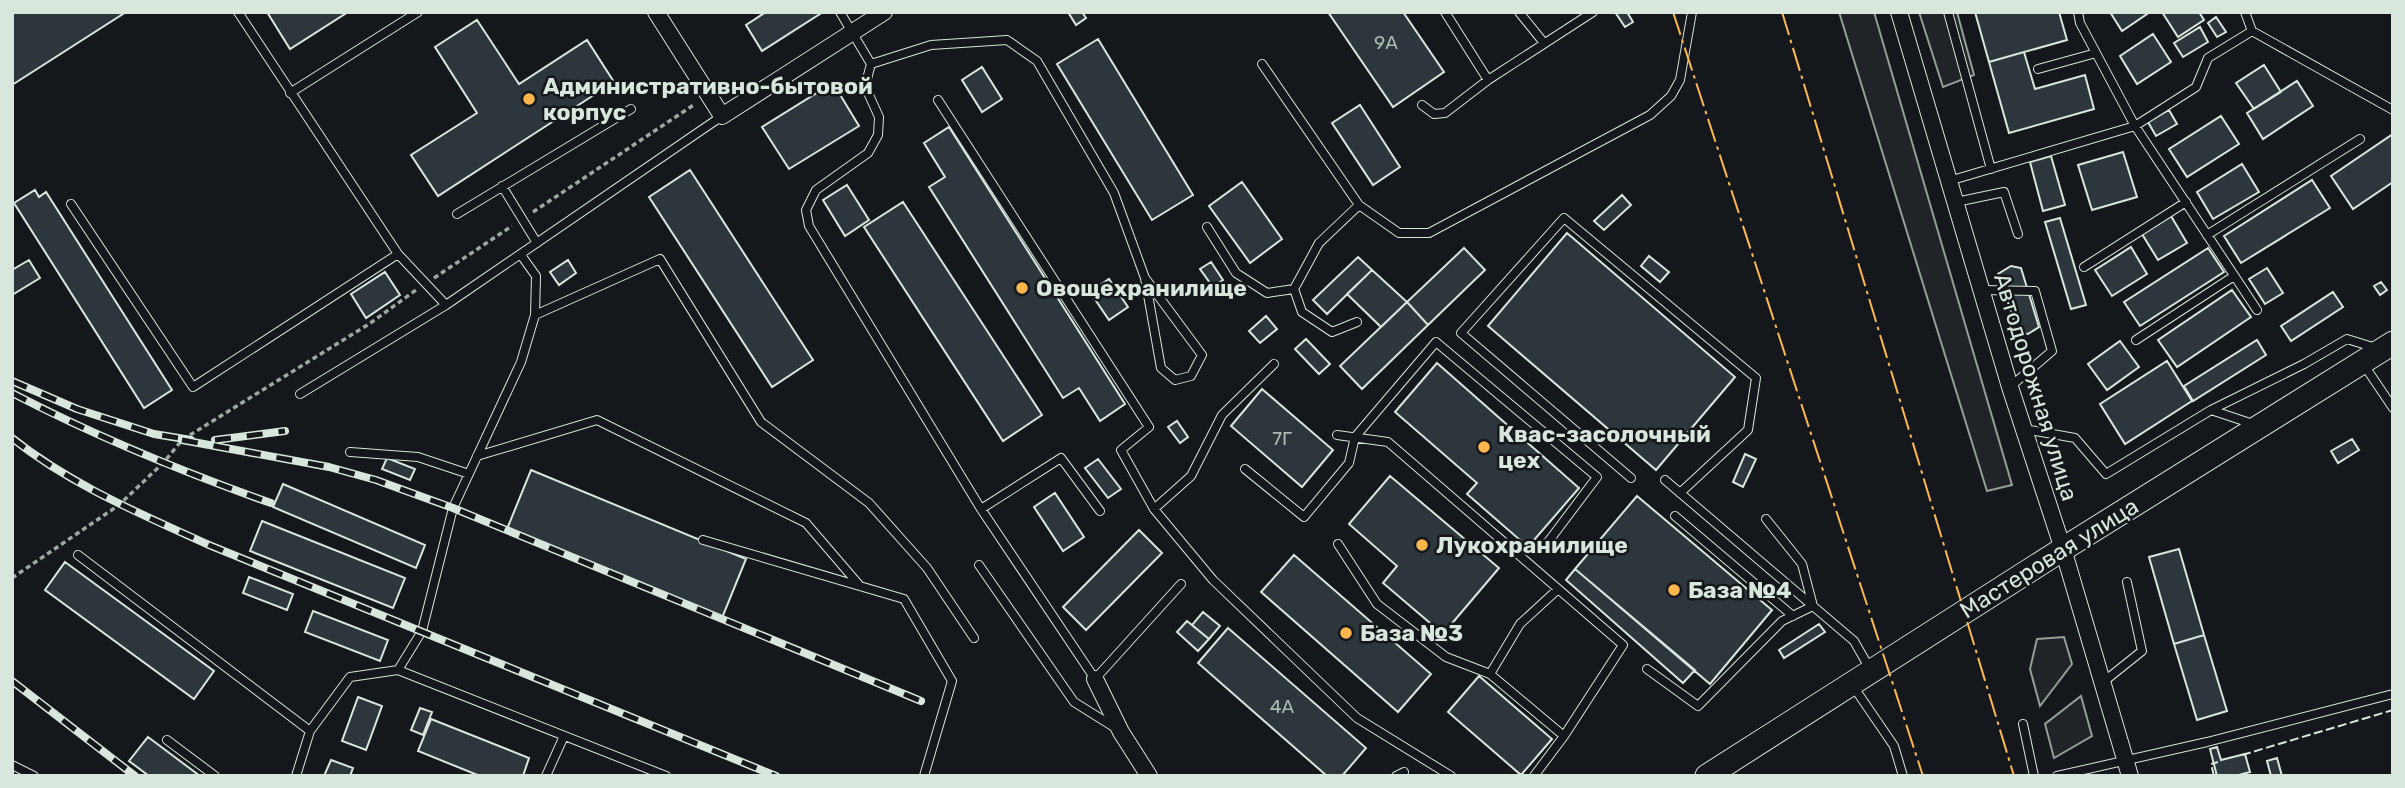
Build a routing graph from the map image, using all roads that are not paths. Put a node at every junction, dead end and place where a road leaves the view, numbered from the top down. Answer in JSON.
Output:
{"nodes":[{"id":1,"x":238,"y":12,"type":"edge"},
{"id":2,"x":418,"y":12,"type":"edge"},
{"id":3,"x":656,"y":12,"type":"edge"},
{"id":4,"x":840,"y":12,"type":"edge"},
{"id":5,"x":884,"y":12,"type":"edge"},
{"id":6,"x":1445,"y":12,"type":"edge"},
{"id":7,"x":1519,"y":12,"type":"edge"},
{"id":8,"x":1593,"y":12,"type":"edge"},
{"id":9,"x":1692,"y":12,"type":"edge"},
{"id":10,"x":1899,"y":12,"type":"edge"},
{"id":11,"x":1948,"y":12,"type":"edge"},
{"id":12,"x":2078,"y":12,"type":"edge"},
{"id":13,"x":2245,"y":12,"type":"edge"},
{"id":14,"x":2252,"y":31,"type":"junction"},
{"id":15,"x":851,"y":33,"type":"junction"},
{"id":16,"x":1544,"y":43,"type":"junction"},
{"id":17,"x":2096,"y":53,"type":"junction"},
{"id":18,"x":871,"y":64,"type":"junction"},
{"id":19,"x":1262,"y":64,"type":"dead end"},
{"id":20,"x":2038,"y":69,"type":"dead end"},
{"id":21,"x":1488,"y":80,"type":"junction"},
{"id":22,"x":290,"y":93,"type":"junction"},
{"id":23,"x":938,"y":100,"type":"dead end"},
{"id":24,"x":1422,"y":105,"type":"dead end"},
{"id":25,"x":631,"y":108,"type":"dead end"},
{"id":26,"x":2393,"y":110,"type":"edge"},
{"id":27,"x":722,"y":116,"type":"junction"},
{"id":28,"x":2135,"y":125,"type":"junction"},
{"id":29,"x":2360,"y":139,"type":"dead end"},
{"id":30,"x":1992,"y":169,"type":"junction"},
{"id":31,"x":1949,"y":181,"type":"junction"},
{"id":32,"x":502,"y":186,"type":"junction"},
{"id":33,"x":1956,"y":202,"type":"junction"},
{"id":34,"x":2186,"y":202,"type":"junction"},
{"id":35,"x":71,"y":204,"type":"dead end"},
{"id":36,"x":1359,"y":205,"type":"junction"},
{"id":37,"x":457,"y":214,"type":"dead end"},
{"id":38,"x":1207,"y":227,"type":"dead end"},
{"id":39,"x":2018,"y":234,"type":"dead end"},
{"id":40,"x":2207,"y":235,"type":"junction"},
{"id":41,"x":537,"y":243,"type":"junction"},
{"id":42,"x":398,"y":254,"type":"junction"},
{"id":43,"x":521,"y":255,"type":"junction"},
{"id":44,"x":2084,"y":267,"type":"dead end"},
{"id":45,"x":2234,"y":276,"type":"junction"},
{"id":46,"x":1145,"y":278,"type":"junction"},
{"id":47,"x":1294,"y":289,"type":"junction"},
{"id":48,"x":1982,"y":290,"type":"junction"},
{"id":49,"x":446,"y":304,"type":"junction"},
{"id":50,"x":2257,"y":310,"type":"dead end"},
{"id":51,"x":535,"y":315,"type":"junction"},
{"id":52,"x":1357,"y":322,"type":"dead end"},
{"id":53,"x":2136,"y":340,"type":"dead end"},
{"id":54,"x":2387,"y":347,"type":"edge"},
{"id":55,"x":2362,"y":362,"type":"junction"},
{"id":56,"x":1274,"y":364,"type":"dead end"},
{"id":57,"x":2010,"y":387,"type":"junction"},
{"id":58,"x":300,"y":394,"type":"dead end"},
{"id":59,"x":2393,"y":408,"type":"edge"},
{"id":60,"x":2211,"y":410,"type":"junction"},
{"id":61,"x":2260,"y":426,"type":"junction"},
{"id":62,"x":2024,"y":429,"type":"junction"},
{"id":63,"x":1337,"y":435,"type":"dead end"},
{"id":64,"x":1355,"y":437,"type":"junction"},
{"id":65,"x":350,"y":452,"type":"dead end"},
{"id":66,"x":477,"y":456,"type":"junction"},
{"id":67,"x":1245,"y":469,"type":"dead end"},
{"id":68,"x":469,"y":474,"type":"junction"},
{"id":69,"x":1631,"y":478,"type":"dead end"},
{"id":70,"x":1665,"y":480,"type":"dead end"},
{"id":71,"x":1680,"y":493,"type":"junction"},
{"id":72,"x":981,"y":509,"type":"junction"},
{"id":73,"x":1154,"y":509,"type":"junction"},
{"id":74,"x":1100,"y":511,"type":"dead end"},
{"id":75,"x":1675,"y":516,"type":"dead end"},
{"id":76,"x":1766,"y":519,"type":"dead end"},
{"id":77,"x":703,"y":540,"type":"dead end"},
{"id":78,"x":1338,"y":544,"type":"dead end"},
{"id":79,"x":1545,"y":546,"type":"dead end"},
{"id":80,"x":2063,"y":549,"type":"junction"},
{"id":81,"x":78,"y":555,"type":"dead end"},
{"id":82,"x":979,"y":565,"type":"dead end"},
{"id":83,"x":2127,"y":582,"type":"dead end"},
{"id":84,"x":1181,"y":584,"type":"dead end"},
{"id":85,"x":860,"y":586,"type":"junction"},
{"id":86,"x":1556,"y":590,"type":"junction"},
{"id":87,"x":1813,"y":606,"type":"junction"},
{"id":88,"x":1793,"y":615,"type":"junction"},
{"id":89,"x":974,"y":638,"type":"dead end"},
{"id":90,"x":1647,"y":669,"type":"dead end"},
{"id":91,"x":398,"y":670,"type":"junction"},
{"id":92,"x":1490,"y":674,"type":"junction"},
{"id":93,"x":1861,"y":677,"type":"junction"},
{"id":94,"x":1095,"y":679,"type":"junction"},
{"id":95,"x":2102,"y":683,"type":"junction"},
{"id":96,"x":2393,"y":694,"type":"edge"},
{"id":97,"x":2023,"y":724,"type":"dead end"},
{"id":98,"x":310,"y":731,"type":"junction"},
{"id":99,"x":1121,"y":732,"type":"junction"},
{"id":100,"x":564,"y":736,"type":"junction"},
{"id":101,"x":1564,"y":736,"type":"junction"},
{"id":102,"x":167,"y":740,"type":"dead end"},
{"id":103,"x":2124,"y":759,"type":"junction"},
{"id":104,"x":12,"y":765,"type":"edge"},
{"id":105,"x":1437,"y":773,"type":"edge"},
{"id":106,"x":34,"y":776,"type":"edge"},
{"id":107,"x":215,"y":776,"type":"edge"},
{"id":108,"x":296,"y":776,"type":"edge"},
{"id":109,"x":546,"y":776,"type":"edge"},
{"id":110,"x":666,"y":776,"type":"edge"},
{"id":111,"x":924,"y":776,"type":"edge"},
{"id":112,"x":1149,"y":776,"type":"edge"},
{"id":113,"x":1451,"y":776,"type":"edge"},
{"id":114,"x":1534,"y":776,"type":"edge"},
{"id":115,"x":1707,"y":776,"type":"edge"},
{"id":116,"x":1903,"y":776,"type":"edge"},
{"id":117,"x":2034,"y":776,"type":"edge"},
{"id":118,"x":2057,"y":776,"type":"edge"},
{"id":119,"x":2130,"y":776,"type":"edge"}],
"edges":[{"from":1,"to":22,"type":"lane"},
{"from":2,"to":22,"type":"lane"},
{"from":3,"to":27,"type":"street"},
{"from":4,"to":15,"type":"lane"},
{"from":5,"to":15,"type":"street"},
{"from":6,"to":21,"type":"lane"},
{"from":7,"to":16,"type":"lane"},
{"from":8,"to":16,"type":"lane"},
{"from":9,"to":36,"type":"lane"},
{"from":10,"to":31,"type":"street","name":"Автодорожная улица"},
{"from":11,"to":30,"type":"lane"},
{"from":12,"to":17,"type":"lane"},
{"from":13,"to":14,"type":"lane"},
{"from":14,"to":26,"type":"lane"},
{"from":14,"to":28,"type":"lane"},
{"from":15,"to":18,"type":"lane"},
{"from":15,"to":27,"type":"street"},
{"from":16,"to":21,"type":"lane"},
{"from":17,"to":20,"type":"lane"},
{"from":17,"to":28,"type":"lane"},
{"from":18,"to":46,"type":"lane"},
{"from":18,"to":72,"type":"lane"},
{"from":19,"to":36,"type":"lane"},
{"from":21,"to":24,"type":"lane"},
{"from":22,"to":42,"type":"lane"},
{"from":23,"to":73,"type":"lane"},
{"from":25,"to":32,"type":"lane"},
{"from":27,"to":41,"type":"lane"},
{"from":28,"to":30,"type":"lane"},
{"from":28,"to":34,"type":"lane"},
{"from":29,"to":40,"type":"lane"},
{"from":30,"to":31,"type":"lane"},
{"from":31,"to":33,"type":"street","name":"Автодорожная улица"},
{"from":32,"to":37,"type":"lane"},
{"from":32,"to":41,"type":"lane"},
{"from":33,"to":39,"type":"lane"},
{"from":33,"to":48,"type":"street","name":"Автодорожная улица"},
{"from":34,"to":40,"type":"lane"},
{"from":34,"to":44,"type":"lane"},
{"from":35,"to":42,"type":"lane"},
{"from":36,"to":47,"type":"lane"},
{"from":38,"to":47,"type":"lane"},
{"from":40,"to":45,"type":"lane"},
{"from":41,"to":43,"type":"lane"},
{"from":42,"to":49,"type":"lane"},
{"from":43,"to":49,"type":"lane"},
{"from":43,"to":51,"type":"lane"},
{"from":45,"to":50,"type":"lane"},
{"from":45,"to":53,"type":"lane"},
{"from":46,"to":46,"type":"lane"},
{"from":47,"to":52,"type":"lane"},
{"from":48,"to":57,"type":"street","name":"Автодорожная улица"},
{"from":48,"to":57,"type":"lane"},
{"from":49,"to":58,"type":"lane"},
{"from":51,"to":66,"type":"lane"},
{"from":51,"to":89,"type":"lane"},
{"from":54,"to":55,"type":"main road","name":"Мастеровая улица"},
{"from":54,"to":60,"type":"lane"},
{"from":55,"to":59,"type":"lane"},
{"from":55,"to":61,"type":"main road","name":"Мастеровая улица"},
{"from":56,"to":73,"type":"lane"},
{"from":57,"to":62,"type":"street","name":"Автодорожная улица"},
{"from":60,"to":61,"type":"lane"},
{"from":60,"to":62,"type":"lane"},
{"from":61,"to":80,"type":"main road","name":"Мастеровая улица"},
{"from":62,"to":80,"type":"street","name":"Автодорожная улица"},
{"from":63,"to":64,"type":"lane"},
{"from":64,"to":67,"type":"lane"},
{"from":64,"to":79,"type":"lane"},
{"from":64,"to":86,"type":"lane"},
{"from":65,"to":68,"type":"lane"},
{"from":66,"to":68,"type":"lane"},
{"from":66,"to":85,"type":"lane"},
{"from":68,"to":91,"type":"lane"},
{"from":69,"to":71,"type":"lane"},
{"from":70,"to":71,"type":"lane"},
{"from":71,"to":87,"type":"lane"},
{"from":72,"to":74,"type":"lane"},
{"from":72,"to":94,"type":"lane"},
{"from":73,"to":105,"type":"lane"},
{"from":75,"to":88,"type":"lane"},
{"from":76,"to":87,"type":"lane"},
{"from":77,"to":85,"type":"lane"},
{"from":78,"to":92,"type":"lane"},
{"from":80,"to":93,"type":"main road","name":"Мастеровая улица"},
{"from":80,"to":95,"type":"street","name":"Автодорожная улица"},
{"from":81,"to":98,"type":"lane"},
{"from":82,"to":99,"type":"lane"},
{"from":83,"to":95,"type":"lane"},
{"from":84,"to":94,"type":"lane"},
{"from":85,"to":111,"type":"lane"},
{"from":86,"to":92,"type":"lane"},
{"from":86,"to":101,"type":"lane"},
{"from":87,"to":88,"type":"lane"},
{"from":87,"to":93,"type":"lane"},
{"from":88,"to":90,"type":"lane"},
{"from":91,"to":98,"type":"lane"},
{"from":91,"to":100,"type":"lane"},
{"from":92,"to":101,"type":"lane"},
{"from":93,"to":115,"type":"main road","name":"Мастеровая улица"},
{"from":93,"to":116,"type":"lane"},
{"from":94,"to":99,"type":"street"},
{"from":95,"to":103,"type":"street","name":"Автодорожная улица"},
{"from":96,"to":103,"type":"lane"},
{"from":97,"to":117,"type":"lane"},
{"from":98,"to":108,"type":"lane"},
{"from":99,"to":112,"type":"street"},
{"from":100,"to":109,"type":"lane"},
{"from":100,"to":110,"type":"lane"},
{"from":101,"to":114,"type":"lane"},
{"from":102,"to":107,"type":"lane"},
{"from":103,"to":118,"type":"lane"},
{"from":103,"to":119,"type":"street","name":"Автодорожная улица"},
{"from":104,"to":106,"type":"lane"},
{"from":105,"to":113,"type":"lane"}]}
